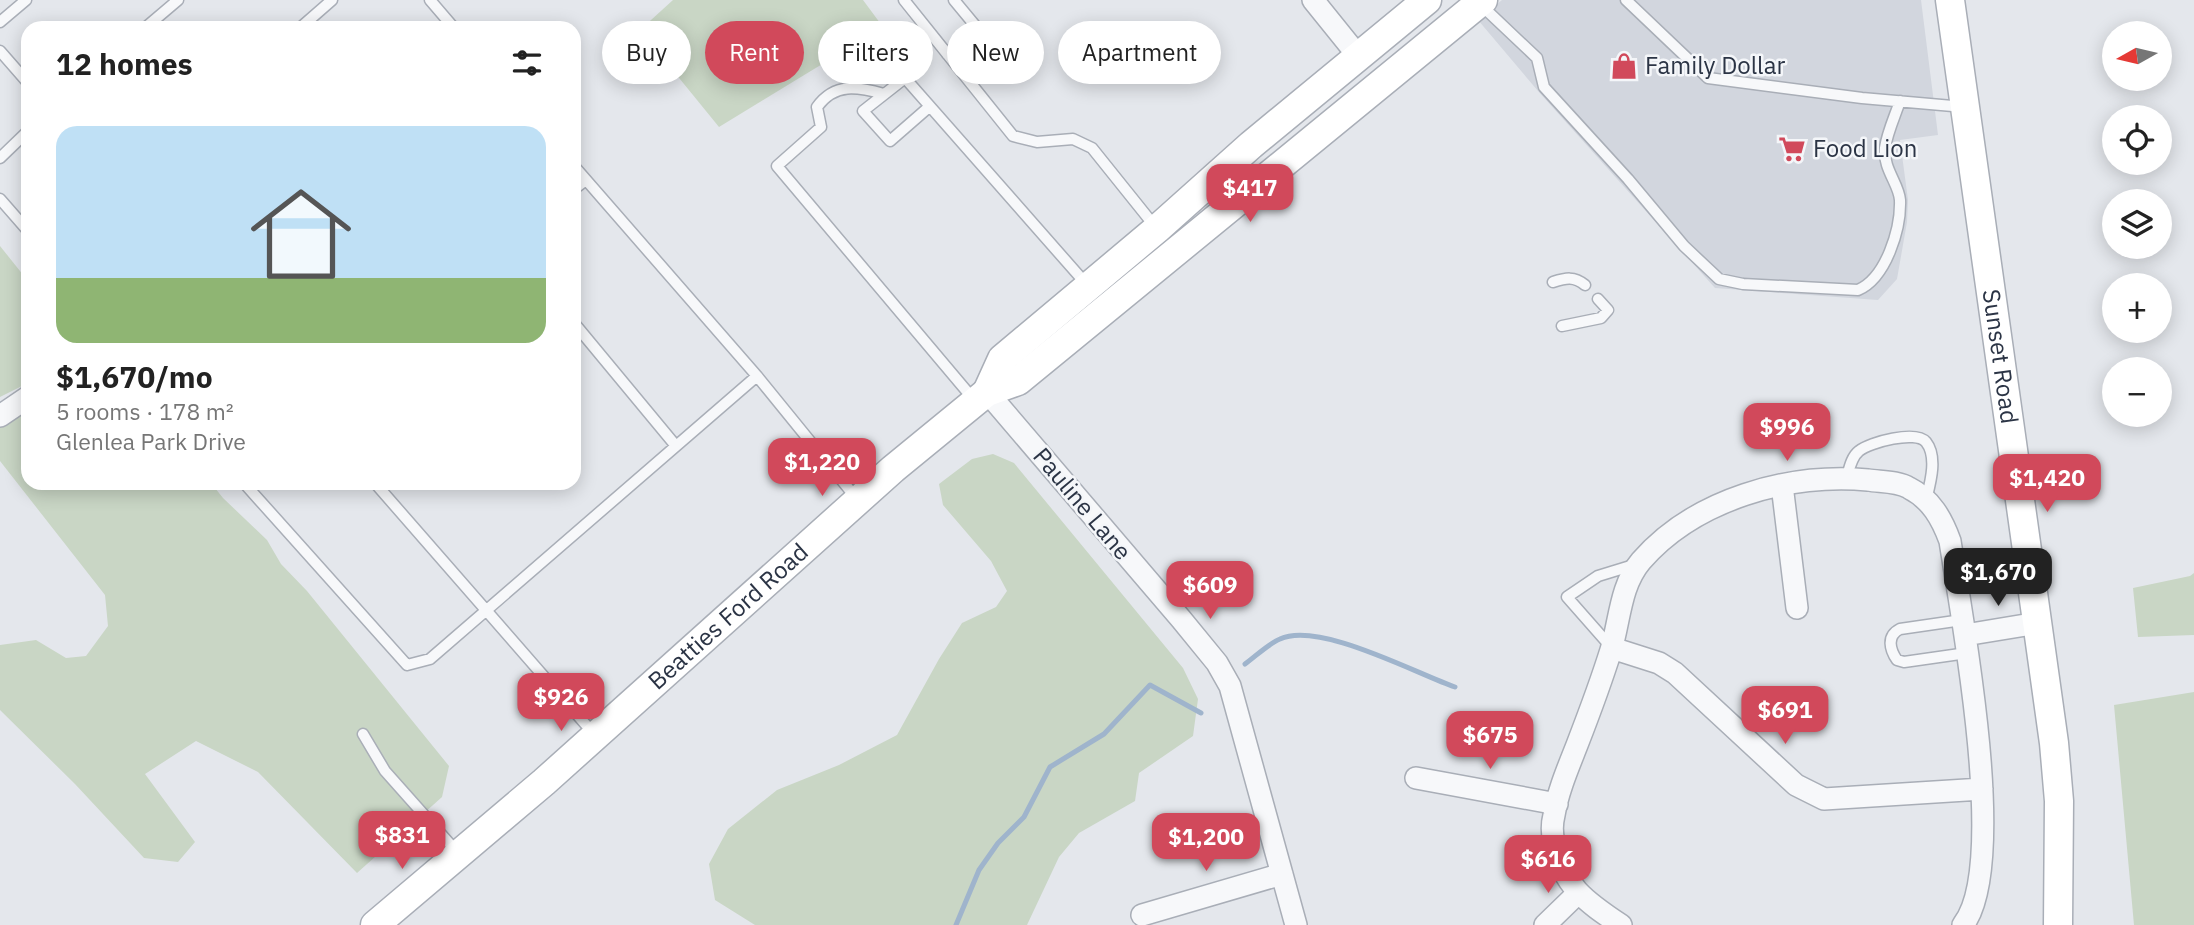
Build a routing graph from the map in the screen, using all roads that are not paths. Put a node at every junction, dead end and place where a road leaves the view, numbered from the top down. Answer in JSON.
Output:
{"nodes":[{"id":1,"x":26,"y":0,"type":"edge"},
{"id":2,"x":178,"y":0,"type":"edge"},
{"id":3,"x":332,"y":0,"type":"edge"},
{"id":4,"x":430,"y":0,"type":"edge"},
{"id":5,"x":904,"y":0,"type":"edge"},
{"id":6,"x":954,"y":0,"type":"edge"},
{"id":7,"x":1313,"y":0,"type":"edge"},
{"id":8,"x":1626,"y":0,"type":"edge"},
{"id":9,"x":1950,"y":0,"type":"edge"},
{"id":10,"x":1481,"y":1,"type":"edge"},
{"id":11,"x":1421,"y":2,"type":"edge"},
{"id":12,"x":153,"y":21,"type":"edge"},
{"id":13,"x":308,"y":21,"type":"edge"},
{"id":14,"x":448,"y":21,"type":"edge"},
{"id":15,"x":971,"y":21,"type":"edge"},
{"id":16,"x":0,"y":22,"type":"edge"},
{"id":17,"x":0,"y":51,"type":"edge"},
{"id":18,"x":947,"y":54,"type":"edge"},
{"id":19,"x":1359,"y":57,"type":"junction"},
{"id":20,"x":21,"y":75,"type":"edge"},
{"id":21,"x":971,"y":84,"type":"edge"},
{"id":22,"x":884,"y":94,"type":"junction"},
{"id":23,"x":1900,"y":101,"type":"junction"},
{"id":24,"x":929,"y":107,"type":"junction"},
{"id":25,"x":1964,"y":107,"type":"junction"},
{"id":26,"x":21,"y":138,"type":"edge"},
{"id":27,"x":0,"y":158,"type":"edge"},
{"id":28,"x":581,"y":174,"type":"edge"},
{"id":29,"x":586,"y":180,"type":"junction"},
{"id":30,"x":581,"y":184,"type":"edge"},
{"id":31,"x":0,"y":199,"type":"edge"},
{"id":32,"x":21,"y":223,"type":"edge"},
{"id":33,"x":1157,"y":229,"type":"junction"},
{"id":34,"x":1553,"y":282,"type":"dead end"},
{"id":35,"x":1585,"y":285,"type":"dead end"},
{"id":36,"x":1088,"y":286,"type":"junction"},
{"id":37,"x":1598,"y":299,"type":"dead end"},
{"id":38,"x":1562,"y":326,"type":"dead end"},
{"id":39,"x":581,"y":331,"type":"edge"},
{"id":40,"x":757,"y":376,"type":"junction"},
{"id":41,"x":981,"y":396,"type":"junction"},
{"id":42,"x":21,"y":402,"type":"edge"},
{"id":43,"x":0,"y":416,"type":"edge"},
{"id":44,"x":676,"y":446,"type":"junction"},
{"id":45,"x":1846,"y":480,"type":"junction"},
{"id":46,"x":1782,"y":485,"type":"junction"},
{"id":47,"x":250,"y":490,"type":"edge"},
{"id":48,"x":381,"y":490,"type":"edge"},
{"id":49,"x":857,"y":499,"type":"junction"},
{"id":50,"x":1926,"y":500,"type":"junction"},
{"id":51,"x":1639,"y":563,"type":"junction"},
{"id":52,"x":1797,"y":608,"type":"dead end"},
{"id":53,"x":485,"y":609,"type":"junction"},
{"id":54,"x":2038,"y":623,"type":"junction"},
{"id":55,"x":1964,"y":636,"type":"junction"},
{"id":56,"x":1612,"y":648,"type":"junction"},
{"id":57,"x":363,"y":734,"type":"dead end"},
{"id":58,"x":595,"y":736,"type":"junction"},
{"id":59,"x":1416,"y":778,"type":"dead end"},
{"id":60,"x":1982,"y":789,"type":"junction"},
{"id":61,"x":1557,"y":804,"type":"junction"},
{"id":62,"x":459,"y":854,"type":"junction"},
{"id":63,"x":1282,"y":874,"type":"junction"},
{"id":64,"x":1578,"y":893,"type":"junction"},
{"id":65,"x":1142,"y":915,"type":"dead end"},
{"id":66,"x":375,"y":925,"type":"edge"},
{"id":67,"x":1296,"y":925,"type":"edge"},
{"id":68,"x":1545,"y":925,"type":"edge"},
{"id":69,"x":1621,"y":925,"type":"edge"},
{"id":70,"x":1963,"y":925,"type":"edge"},
{"id":71,"x":2058,"y":925,"type":"edge"}],
"edges":[{"from":1,"to":16,"type":"lane"},
{"from":2,"to":12,"type":"lane"},
{"from":3,"to":13,"type":"lane"},
{"from":4,"to":14,"type":"lane"},
{"from":5,"to":18,"type":"lane"},
{"from":6,"to":15,"type":"lane"},
{"from":7,"to":19,"type":"street"},
{"from":8,"to":23,"type":"lane"},
{"from":9,"to":25,"type":"main road","name":"Sunset Road"},
{"from":10,"to":23,"type":"lane"},
{"from":10,"to":41,"type":"main road","name":"Beatties Ford Road"},
{"from":11,"to":19,"type":"main road","name":"Beatties Ford Road"},
{"from":17,"to":20,"type":"lane"},
{"from":19,"to":33,"type":"main road","name":"Beatties Ford Road"},
{"from":21,"to":33,"type":"lane"},
{"from":22,"to":24,"type":"lane"},
{"from":22,"to":24,"type":"lane"},
{"from":22,"to":41,"type":"lane"},
{"from":23,"to":25,"type":"lane"},
{"from":24,"to":36,"type":"lane"},
{"from":25,"to":54,"type":"main road","name":"Sunset Road"},
{"from":26,"to":27,"type":"lane"},
{"from":28,"to":29,"type":"lane"},
{"from":29,"to":30,"type":"lane"},
{"from":29,"to":40,"type":"lane"},
{"from":31,"to":32,"type":"lane"},
{"from":33,"to":36,"type":"main road","name":"Beatties Ford Road"},
{"from":34,"to":35,"type":"lane"},
{"from":36,"to":41,"type":"main road","name":"Beatties Ford Road"},
{"from":37,"to":38,"type":"lane"},
{"from":39,"to":44,"type":"lane"},
{"from":40,"to":44,"type":"lane"},
{"from":40,"to":49,"type":"lane"},
{"from":41,"to":49,"type":"main road","name":"Beatties Ford Road"},
{"from":41,"to":63,"type":"street","name":"Pauline Lane"},
{"from":42,"to":43,"type":"street"},
{"from":44,"to":53,"type":"lane"},
{"from":45,"to":46,"type":"street"},
{"from":45,"to":50,"type":"street"},
{"from":45,"to":50,"type":"lane"},
{"from":46,"to":51,"type":"street"},
{"from":46,"to":52,"type":"street"},
{"from":47,"to":53,"type":"lane"},
{"from":48,"to":53,"type":"lane"},
{"from":49,"to":58,"type":"main road","name":"Beatties Ford Road"},
{"from":50,"to":55,"type":"street"},
{"from":51,"to":56,"type":"street"},
{"from":51,"to":56,"type":"lane"},
{"from":53,"to":58,"type":"lane"},
{"from":54,"to":55,"type":"street"},
{"from":54,"to":71,"type":"main road","name":"Sunset Road"},
{"from":55,"to":55,"type":"lane"},
{"from":55,"to":60,"type":"street"},
{"from":56,"to":60,"type":"street"},
{"from":56,"to":61,"type":"street"},
{"from":57,"to":62,"type":"lane"},
{"from":58,"to":62,"type":"main road","name":"Beatties Ford Road"},
{"from":59,"to":61,"type":"street"},
{"from":60,"to":70,"type":"street"},
{"from":61,"to":64,"type":"street"},
{"from":62,"to":66,"type":"main road","name":"Beatties Ford Road"},
{"from":63,"to":65,"type":"street"},
{"from":63,"to":67,"type":"street","name":"Pauline Lane"},
{"from":64,"to":68,"type":"street"},
{"from":64,"to":69,"type":"street"}]}
